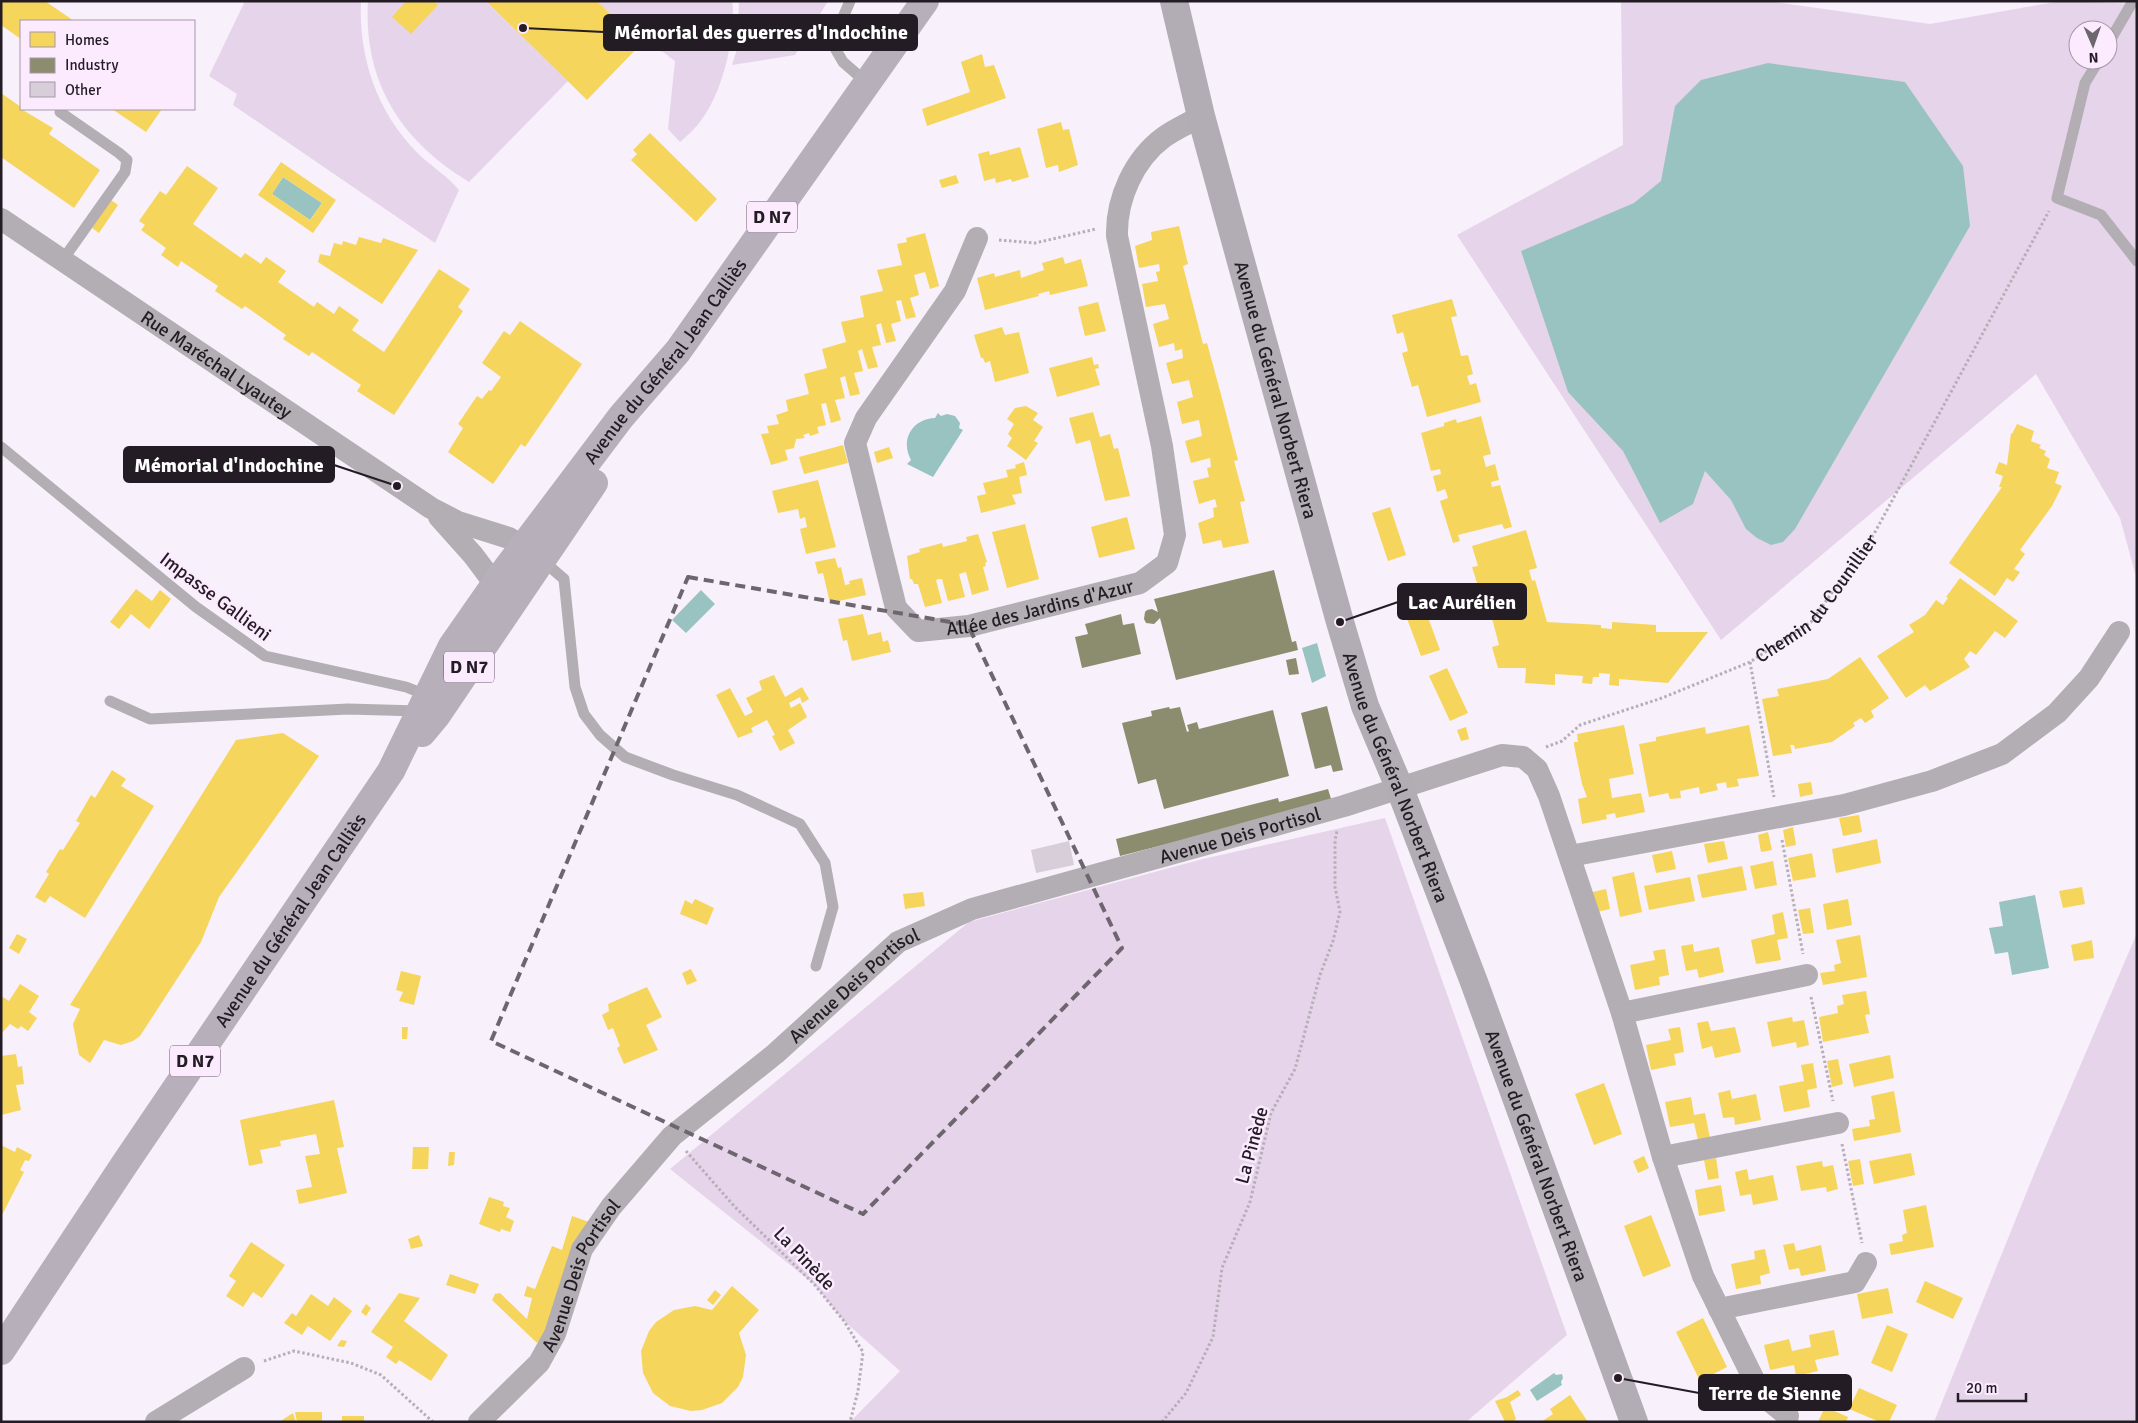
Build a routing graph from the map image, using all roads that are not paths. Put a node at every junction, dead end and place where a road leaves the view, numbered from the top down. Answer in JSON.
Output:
{"nodes":[{"id":1,"x":850,"y":1,"type":"edge"},
{"id":2,"x":925,"y":1,"type":"edge"},
{"id":3,"x":1174,"y":1,"type":"edge"},
{"id":4,"x":2133,"y":1,"type":"edge"},
{"id":5,"x":2118,"y":27,"type":"edge"},
{"id":6,"x":2093,"y":70,"type":"edge"},
{"id":7,"x":866,"y":82,"type":"junction"},
{"id":8,"x":60,"y":112,"type":"dead end"},
{"id":9,"x":1201,"y":116,"type":"junction"},
{"id":10,"x":1,"y":220,"type":"edge"},
{"id":11,"x":977,"y":238,"type":"road end"},
{"id":12,"x":62,"y":261,"type":"junction"},
{"id":13,"x":2137,"y":261,"type":"edge"},
{"id":14,"x":1,"y":447,"type":"edge"},
{"id":15,"x":431,"y":508,"type":"junction"},
{"id":16,"x":532,"y":553,"type":"junction"},
{"id":17,"x":509,"y":586,"type":"junction"},
{"id":18,"x":2119,"y":632,"type":"dead end"},
{"id":19,"x":110,"y":701,"type":"dead end"},
{"id":20,"x":432,"y":706,"type":"junction"},
{"id":21,"x":1400,"y":789,"type":"junction"},
{"id":22,"x":1570,"y":856,"type":"junction"},
{"id":23,"x":816,"y":966,"type":"dead end"},
{"id":24,"x":1807,"y":974,"type":"dead end"},
{"id":25,"x":1622,"y":1013,"type":"junction"},
{"id":26,"x":1838,"y":1123,"type":"dead end"},
{"id":27,"x":1663,"y":1157,"type":"junction"},
{"id":28,"x":1866,"y":1263,"type":"dead end"},
{"id":29,"x":1719,"y":1308,"type":"junction"},
{"id":30,"x":1,"y":1351,"type":"edge"},
{"id":31,"x":244,"y":1368,"type":"road end"},
{"id":32,"x":1788,"y":1416,"type":"dead end"},
{"id":33,"x":156,"y":1422,"type":"edge"},
{"id":34,"x":479,"y":1422,"type":"edge"},
{"id":35,"x":1634,"y":1422,"type":"edge"}],
"edges":[{"from":1,"to":7,"type":"lane"},
{"from":2,"to":7,"type":"main road","name":"Avenue du Général Jean Calliès","number":"D N7"},
{"from":3,"to":9,"type":"main road","name":"Avenue du Général Norbert Riera"},
{"from":4,"to":5,"type":"lane"},
{"from":6,"to":13,"type":"lane"},
{"from":7,"to":16,"type":"main road","name":"Avenue du Général Jean Calliès","number":"D N7"},
{"from":8,"to":12,"type":"lane"},
{"from":9,"to":11,"type":"street","name":"Allée des Jardins d'Azur"},
{"from":9,"to":21,"type":"main road","name":"Avenue du Général Norbert Riera"},
{"from":10,"to":12,"type":"street","name":"Rue Maréchal Lyautey"},
{"from":12,"to":15,"type":"street","name":"Rue Maréchal Lyautey"},
{"from":14,"to":20,"type":"lane","name":"Impasse Gallieni"},
{"from":15,"to":16,"type":"street"},
{"from":15,"to":17,"type":"street"},
{"from":16,"to":17,"type":"main road","number":"D N7"},
{"from":16,"to":23,"type":"lane"},
{"from":17,"to":20,"type":"main road","number":"D N7"},
{"from":18,"to":22,"type":"street"},
{"from":19,"to":20,"type":"lane"},
{"from":20,"to":30,"type":"main road","name":"Avenue du Général Jean Calliès","number":"D N7"},
{"from":21,"to":22,"type":"street"},
{"from":21,"to":34,"type":"street","name":"Avenue Deis Portisol"},
{"from":21,"to":35,"type":"main road","name":"Avenue du Général Norbert Riera"},
{"from":22,"to":25,"type":"street"},
{"from":24,"to":25,"type":"street"},
{"from":25,"to":27,"type":"street"},
{"from":26,"to":27,"type":"street"},
{"from":27,"to":29,"type":"street"},
{"from":28,"to":29,"type":"street"},
{"from":29,"to":32,"type":"street"},
{"from":31,"to":33,"type":"street"}]}
